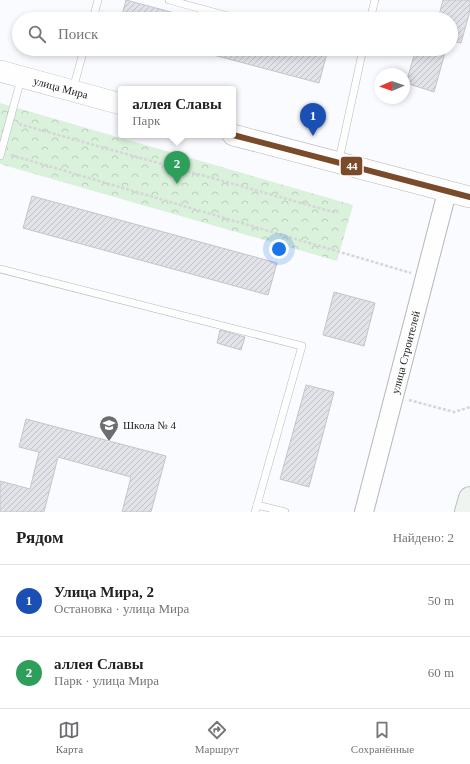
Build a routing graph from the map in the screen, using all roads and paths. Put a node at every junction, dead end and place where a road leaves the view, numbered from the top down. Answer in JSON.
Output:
{"nodes":[{"id":1,"x":98,"y":0,"type":"edge"},
{"id":2,"x":169,"y":0,"type":"edge"},
{"id":3,"x":374,"y":0,"type":"edge"},
{"id":4,"x":95,"y":12,"type":"edge"},
{"id":5,"x":213,"y":12,"type":"edge"},
{"id":6,"x":371,"y":12,"type":"edge"},
{"id":7,"x":82,"y":56,"type":"edge"},
{"id":8,"x":362,"y":56,"type":"edge"},
{"id":9,"x":0,"y":72,"type":"edge"},
{"id":10,"x":21,"y":77,"type":"junction"},
{"id":11,"x":73,"y":91,"type":"junction"},
{"id":12,"x":118,"y":103,"type":"edge"},
{"id":13,"x":10,"y":121,"type":"junction"},
{"id":14,"x":236,"y":136,"type":"edge"},
{"id":15,"x":0,"y":154,"type":"edge"},
{"id":16,"x":338,"y":163,"type":"junction"},
{"id":17,"x":447,"y":192,"type":"junction"},
{"id":18,"x":470,"y":197,"type":"edge"},
{"id":19,"x":337,"y":213,"type":"dead end"},
{"id":20,"x":0,"y":269,"type":"edge"},
{"id":21,"x":424,"y":278,"type":"junction"},
{"id":22,"x":394,"y":396,"type":"junction"},
{"id":23,"x":470,"y":407,"type":"edge"},
{"id":24,"x":470,"y":498,"type":"edge"},
{"id":25,"x":256,"y":508,"type":"edge"},
{"id":26,"x":285,"y":512,"type":"edge"},
{"id":27,"x":364,"y":512,"type":"edge"},
{"id":28,"x":466,"y":512,"type":"edge"}],
"edges":[{"from":1,"to":4,"type":"lane"},
{"from":2,"to":5,"type":"lane"},
{"from":3,"to":6,"type":"lane"},
{"from":7,"to":11,"type":"lane"},
{"from":8,"to":16,"type":"lane"},
{"from":9,"to":10,"type":"main road","name":"улица Мира"},
{"from":10,"to":11,"type":"main road","name":"улица Мира"},
{"from":10,"to":13,"type":"lane"},
{"from":11,"to":12,"type":"main road","name":"улица Мира"},
{"from":13,"to":15,"type":"lane"},
{"from":13,"to":19,"type":"path"},
{"from":14,"to":16,"type":"main road"},
{"from":15,"to":21,"type":"path"},
{"from":16,"to":17,"type":"main road"},
{"from":17,"to":18,"type":"main road"},
{"from":17,"to":21,"type":"street","name":"улица Строителей"},
{"from":20,"to":25,"type":"lane"},
{"from":21,"to":22,"type":"street","name":"улица Строителей"},
{"from":22,"to":23,"type":"path"},
{"from":22,"to":27,"type":"street","name":"улица Строителей"},
{"from":24,"to":28,"type":"main road"},
{"from":25,"to":26,"type":"lane"}]}
